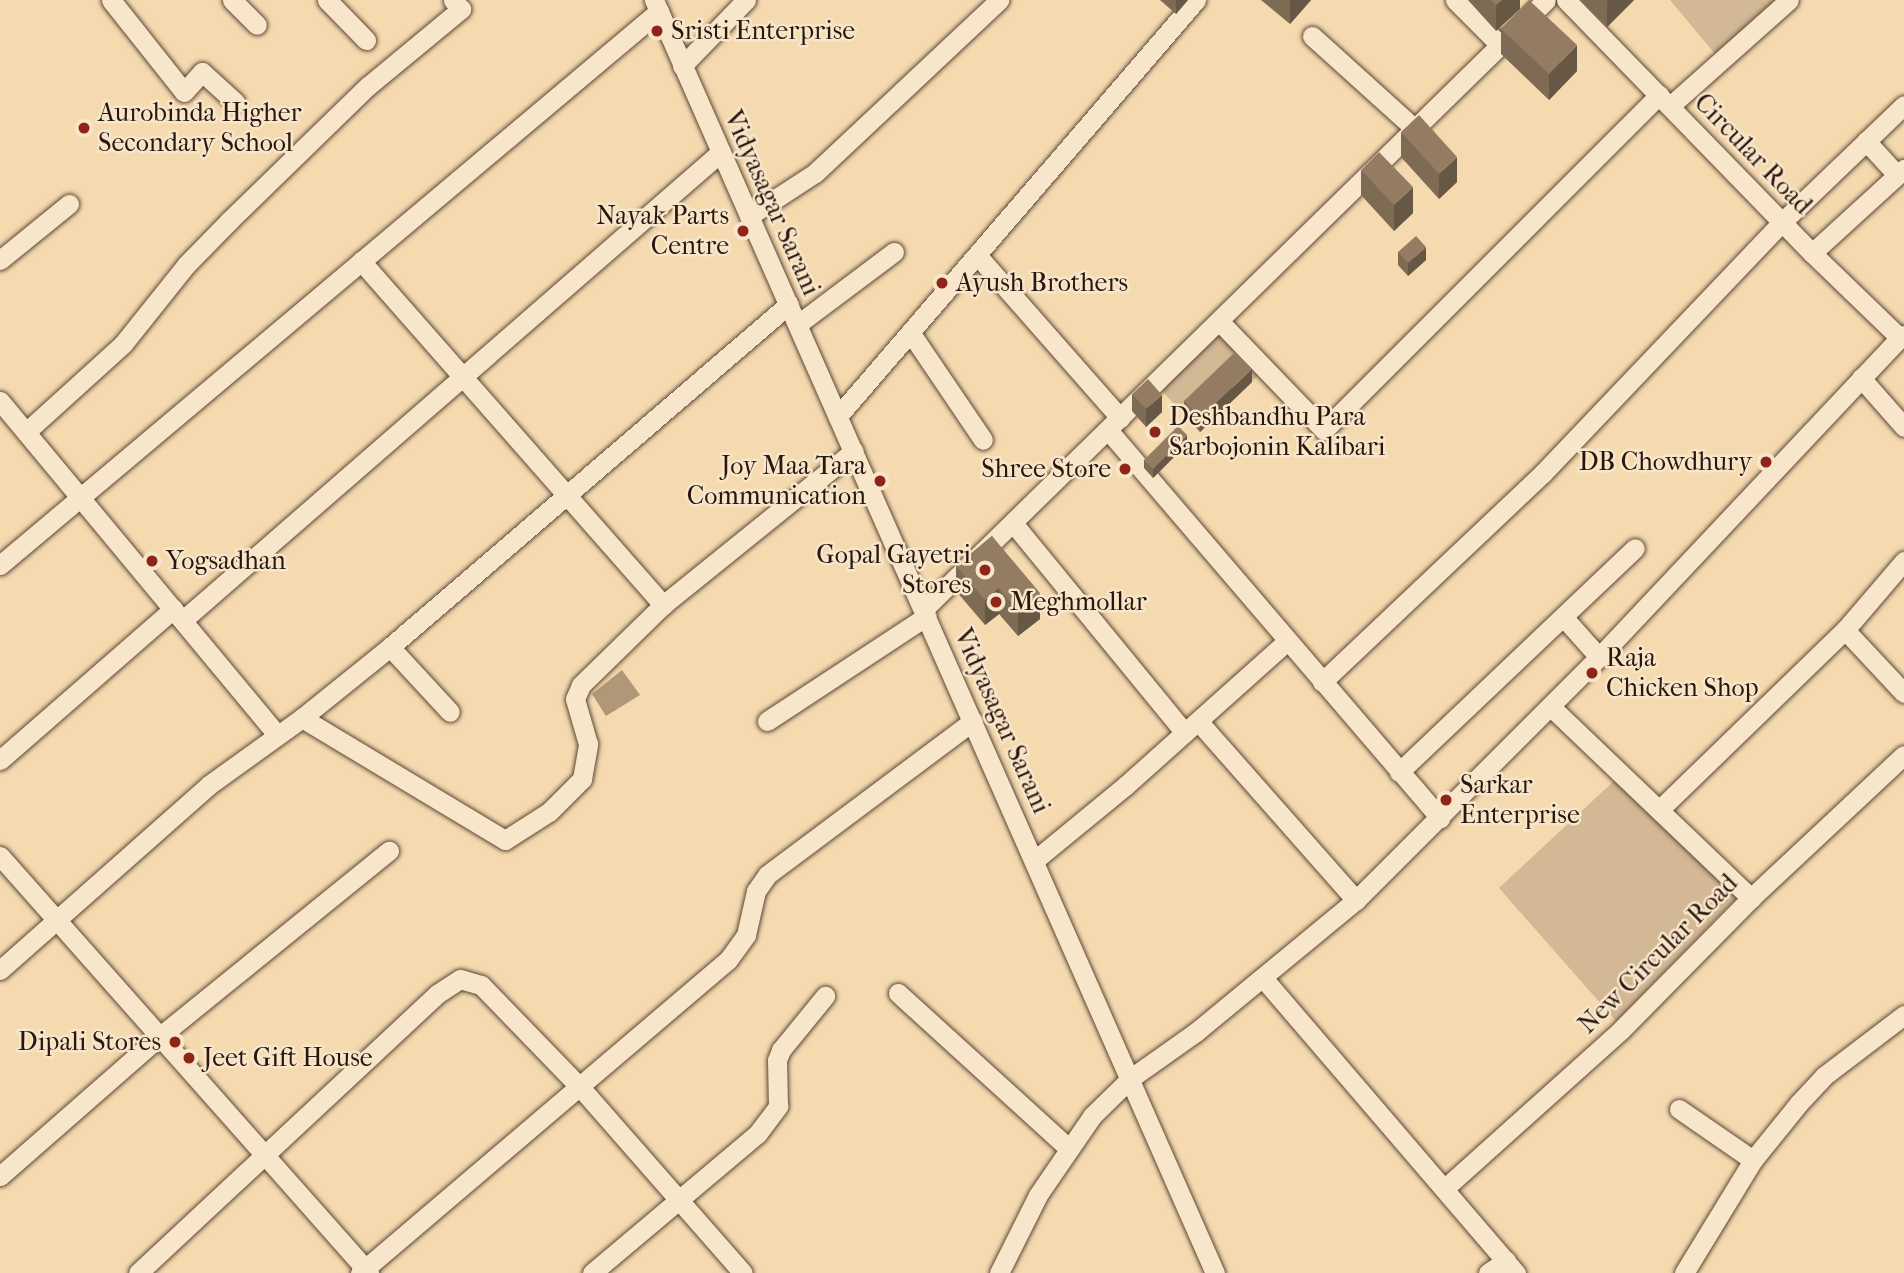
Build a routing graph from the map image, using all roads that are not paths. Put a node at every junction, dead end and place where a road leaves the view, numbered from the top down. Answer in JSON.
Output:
{"nodes":[{"id":1,"x":111,"y":0,"type":"edge"},
{"id":2,"x":232,"y":0,"type":"edge"},
{"id":3,"x":327,"y":0,"type":"edge"},
{"id":4,"x":453,"y":0,"type":"edge"},
{"id":5,"x":746,"y":0,"type":"edge"},
{"id":6,"x":999,"y":0,"type":"edge"},
{"id":7,"x":1196,"y":0,"type":"edge"},
{"id":8,"x":1455,"y":0,"type":"edge"},
{"id":9,"x":1546,"y":0,"type":"edge"},
{"id":10,"x":1566,"y":0,"type":"edge"},
{"id":11,"x":1789,"y":0,"type":"edge"},
{"id":12,"x":657,"y":5,"type":"edge"},
{"id":13,"x":257,"y":24,"type":"dead end"},
{"id":14,"x":1312,"y":36,"type":"dead end"},
{"id":15,"x":366,"y":40,"type":"dead end"},
{"id":16,"x":1500,"y":46,"type":"junction"},
{"id":17,"x":682,"y":66,"type":"junction"},
{"id":18,"x":1664,"y":100,"type":"junction"},
{"id":19,"x":235,"y":102,"type":"dead end"},
{"id":20,"x":1904,"y":105,"type":"edge"},
{"id":21,"x":1415,"y":129,"type":"junction"},
{"id":22,"x":1866,"y":141,"type":"junction"},
{"id":23,"x":721,"y":152,"type":"junction"},
{"id":24,"x":1901,"y":172,"type":"edge"},
{"id":25,"x":69,"y":204,"type":"dead end"},
{"id":26,"x":749,"y":216,"type":"junction"},
{"id":27,"x":1782,"y":223,"type":"junction"},
{"id":28,"x":894,"y":252,"type":"dead end"},
{"id":29,"x":1812,"y":253,"type":"junction"},
{"id":30,"x":977,"y":255,"type":"junction"},
{"id":31,"x":0,"y":260,"type":"edge"},
{"id":32,"x":361,"y":261,"type":"junction"},
{"id":33,"x":789,"y":304,"type":"junction"},
{"id":34,"x":1219,"y":321,"type":"junction"},
{"id":35,"x":798,"y":324,"type":"junction"},
{"id":36,"x":910,"y":332,"type":"junction"},
{"id":37,"x":1902,"y":337,"type":"edge"},
{"id":38,"x":463,"y":377,"type":"junction"},
{"id":39,"x":1861,"y":378,"type":"junction"},
{"id":40,"x":0,"y":401,"type":"edge"},
{"id":41,"x":838,"y":416,"type":"junction"},
{"id":42,"x":1114,"y":424,"type":"junction"},
{"id":43,"x":1904,"y":427,"type":"edge"},
{"id":44,"x":26,"y":432,"type":"junction"},
{"id":45,"x":983,"y":440,"type":"dead end"},
{"id":46,"x":854,"y":451,"type":"junction"},
{"id":47,"x":80,"y":497,"type":"junction"},
{"id":48,"x":568,"y":497,"type":"junction"},
{"id":49,"x":1013,"y":523,"type":"junction"},
{"id":50,"x":1635,"y":548,"type":"dead end"},
{"id":51,"x":1904,"y":561,"type":"edge"},
{"id":52,"x":0,"y":565,"type":"edge"},
{"id":53,"x":663,"y":605,"type":"junction"},
{"id":54,"x":925,"y":612,"type":"junction"},
{"id":55,"x":178,"y":615,"type":"junction"},
{"id":56,"x":1565,"y":619,"type":"junction"},
{"id":57,"x":1845,"y":630,"type":"junction"},
{"id":58,"x":1287,"y":641,"type":"junction"},
{"id":59,"x":390,"y":647,"type":"junction"},
{"id":60,"x":1599,"y":657,"type":"junction"},
{"id":61,"x":1322,"y":682,"type":"junction"},
{"id":62,"x":1904,"y":693,"type":"edge"},
{"id":63,"x":1550,"y":707,"type":"junction"},
{"id":64,"x":450,"y":712,"type":"dead end"},
{"id":65,"x":302,"y":718,"type":"junction"},
{"id":66,"x":767,"y":721,"type":"dead end"},
{"id":67,"x":973,"y":721,"type":"junction"},
{"id":68,"x":1191,"y":727,"type":"junction"},
{"id":69,"x":276,"y":733,"type":"junction"},
{"id":70,"x":1904,"y":755,"type":"edge"},
{"id":71,"x":0,"y":760,"type":"edge"},
{"id":72,"x":1399,"y":772,"type":"junction"},
{"id":73,"x":1659,"y":810,"type":"junction"},
{"id":74,"x":1440,"y":818,"type":"junction"},
{"id":75,"x":389,"y":851,"type":"dead end"},
{"id":76,"x":0,"y":856,"type":"edge"},
{"id":77,"x":1035,"y":860,"type":"junction"},
{"id":78,"x":1751,"y":898,"type":"junction"},
{"id":79,"x":1356,"y":900,"type":"junction"},
{"id":80,"x":56,"y":921,"type":"junction"},
{"id":81,"x":0,"y":970,"type":"edge"},
{"id":82,"x":1263,"y":978,"type":"junction"},
{"id":83,"x":898,"y":993,"type":"dead end"},
{"id":84,"x":825,"y":996,"type":"dead end"},
{"id":85,"x":1904,"y":1015,"type":"edge"},
{"id":86,"x":159,"y":1037,"type":"junction"},
{"id":87,"x":1131,"y":1078,"type":"junction"},
{"id":88,"x":580,"y":1087,"type":"junction"},
{"id":89,"x":1679,"y":1109,"type":"dead end"},
{"id":90,"x":1067,"y":1147,"type":"junction"},
{"id":91,"x":264,"y":1156,"type":"junction"},
{"id":92,"x":1753,"y":1160,"type":"junction"},
{"id":93,"x":0,"y":1176,"type":"edge"},
{"id":94,"x":1445,"y":1188,"type":"junction"},
{"id":95,"x":679,"y":1197,"type":"junction"},
{"id":96,"x":1511,"y":1267,"type":"edge"},
{"id":97,"x":365,"y":1271,"type":"edge"},
{"id":98,"x":138,"y":1273,"type":"edge"},
{"id":99,"x":593,"y":1273,"type":"edge"},
{"id":100,"x":743,"y":1273,"type":"edge"},
{"id":101,"x":999,"y":1273,"type":"edge"},
{"id":102,"x":1215,"y":1273,"type":"edge"},
{"id":103,"x":1488,"y":1273,"type":"edge"},
{"id":104,"x":1684,"y":1273,"type":"edge"}],
"edges":[{"from":1,"to":19,"type":"street"},
{"from":2,"to":13,"type":"street"},
{"from":3,"to":15,"type":"street"},
{"from":4,"to":44,"type":"street"},
{"from":5,"to":17,"type":"street"},
{"from":6,"to":26,"type":"street"},
{"from":7,"to":30,"type":"street"},
{"from":8,"to":16,"type":"street"},
{"from":9,"to":16,"type":"street"},
{"from":10,"to":18,"type":"street","name":"Circular Road"},
{"from":11,"to":18,"type":"street"},
{"from":12,"to":17,"type":"street","name":"Vidyasagar Sarani"},
{"from":12,"to":32,"type":"street"},
{"from":14,"to":21,"type":"street"},
{"from":16,"to":21,"type":"street"},
{"from":17,"to":23,"type":"street","name":"Vidyasagar Sarani"},
{"from":18,"to":27,"type":"street","name":"Circular Road"},
{"from":18,"to":34,"type":"street"},
{"from":20,"to":22,"type":"street"},
{"from":21,"to":34,"type":"street"},
{"from":22,"to":24,"type":"street"},
{"from":22,"to":27,"type":"street"},
{"from":23,"to":26,"type":"street","name":"Vidyasagar Sarani"},
{"from":23,"to":38,"type":"street"},
{"from":24,"to":29,"type":"street"},
{"from":25,"to":31,"type":"street"},
{"from":26,"to":33,"type":"street","name":"Vidyasagar Sarani"},
{"from":27,"to":29,"type":"street","name":"Circular Road"},
{"from":27,"to":61,"type":"street"},
{"from":28,"to":35,"type":"street"},
{"from":29,"to":37,"type":"street","name":"Circular Road"},
{"from":30,"to":36,"type":"street"},
{"from":30,"to":42,"type":"street"},
{"from":32,"to":38,"type":"street"},
{"from":32,"to":47,"type":"street"},
{"from":33,"to":35,"type":"street","name":"Vidyasagar Sarani"},
{"from":33,"to":48,"type":"street"},
{"from":34,"to":42,"type":"street"},
{"from":35,"to":41,"type":"street","name":"Vidyasagar Sarani"},
{"from":36,"to":41,"type":"street"},
{"from":36,"to":45,"type":"street"},
{"from":37,"to":39,"type":"street"},
{"from":38,"to":48,"type":"street"},
{"from":38,"to":55,"type":"street"},
{"from":39,"to":43,"type":"street"},
{"from":39,"to":60,"type":"street"},
{"from":40,"to":44,"type":"street"},
{"from":41,"to":46,"type":"street","name":"Vidyasagar Sarani"},
{"from":42,"to":49,"type":"street"},
{"from":42,"to":58,"type":"street"},
{"from":44,"to":47,"type":"street"},
{"from":46,"to":53,"type":"street"},
{"from":46,"to":54,"type":"street","name":"Vidyasagar Sarani"},
{"from":47,"to":52,"type":"street"},
{"from":47,"to":55,"type":"street"},
{"from":48,"to":53,"type":"street"},
{"from":48,"to":59,"type":"street"},
{"from":49,"to":54,"type":"street"},
{"from":49,"to":68,"type":"street"},
{"from":50,"to":56,"type":"street"},
{"from":51,"to":57,"type":"street"},
{"from":53,"to":65,"type":"street"},
{"from":54,"to":66,"type":"street"},
{"from":54,"to":67,"type":"street","name":"Vidyasagar Sarani"},
{"from":55,"to":69,"type":"street"},
{"from":55,"to":71,"type":"street"},
{"from":56,"to":60,"type":"street"},
{"from":56,"to":72,"type":"street"},
{"from":57,"to":62,"type":"street"},
{"from":57,"to":73,"type":"street"},
{"from":58,"to":61,"type":"street"},
{"from":58,"to":68,"type":"street"},
{"from":59,"to":64,"type":"street"},
{"from":59,"to":65,"type":"street"},
{"from":60,"to":63,"type":"street"},
{"from":61,"to":72,"type":"street"},
{"from":63,"to":73,"type":"street"},
{"from":63,"to":74,"type":"street"},
{"from":65,"to":69,"type":"street"},
{"from":67,"to":77,"type":"street","name":"Vidyasagar Sarani"},
{"from":67,"to":88,"type":"street"},
{"from":68,"to":77,"type":"street"},
{"from":68,"to":79,"type":"street"},
{"from":69,"to":80,"type":"street"},
{"from":70,"to":78,"type":"street","name":"New Circular Road"},
{"from":72,"to":74,"type":"street"},
{"from":73,"to":78,"type":"street"},
{"from":74,"to":79,"type":"street"},
{"from":75,"to":86,"type":"street"},
{"from":76,"to":80,"type":"street"},
{"from":77,"to":87,"type":"street","name":"Vidyasagar Sarani"},
{"from":78,"to":94,"type":"street","name":"New Circular Road"},
{"from":79,"to":82,"type":"street"},
{"from":80,"to":81,"type":"street"},
{"from":80,"to":86,"type":"street"},
{"from":82,"to":87,"type":"street"},
{"from":82,"to":94,"type":"street"},
{"from":83,"to":90,"type":"street"},
{"from":84,"to":95,"type":"street"},
{"from":85,"to":92,"type":"street"},
{"from":86,"to":91,"type":"street"},
{"from":86,"to":93,"type":"street"},
{"from":87,"to":90,"type":"street"},
{"from":87,"to":102,"type":"street","name":"Vidyasagar Sarani"},
{"from":88,"to":91,"type":"street"},
{"from":88,"to":95,"type":"street"},
{"from":88,"to":97,"type":"street"},
{"from":89,"to":92,"type":"street"},
{"from":90,"to":101,"type":"street"},
{"from":91,"to":97,"type":"street"},
{"from":91,"to":98,"type":"street"},
{"from":92,"to":104,"type":"street"},
{"from":94,"to":96,"type":"street"},
{"from":95,"to":99,"type":"street"},
{"from":95,"to":100,"type":"street"},
{"from":96,"to":103,"type":"street"}]}
